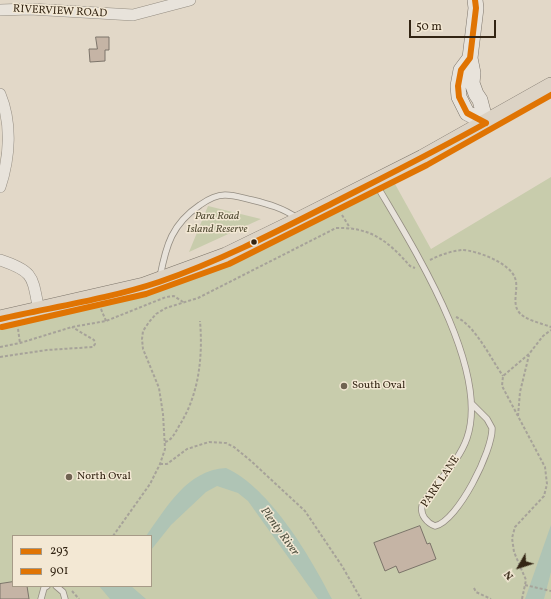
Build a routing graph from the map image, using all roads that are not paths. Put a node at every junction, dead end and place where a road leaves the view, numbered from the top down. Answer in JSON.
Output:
{"nodes":[{"id":1,"x":190,"y":0,"type":"edge"},
{"id":2,"x":475,"y":0,"type":"edge"},
{"id":3,"x":0,"y":10,"type":"edge"},
{"id":4,"x":551,"y":86,"type":"edge"},
{"id":5,"x":0,"y":94,"type":"edge"},
{"id":6,"x":486,"y":123,"type":"junction"},
{"id":7,"x":376,"y":182,"type":"junction"},
{"id":8,"x":0,"y":187,"type":"edge"},
{"id":9,"x":300,"y":220,"type":"junction"},
{"id":10,"x":0,"y":260,"type":"edge"},
{"id":11,"x":159,"y":282,"type":"junction"},
{"id":12,"x":39,"y":310,"type":"junction"},
{"id":13,"x":0,"y":319,"type":"edge"},
{"id":14,"x":472,"y":404,"type":"junction"},
{"id":15,"x":46,"y":587,"type":"edge"},
{"id":16,"x":57,"y":587,"type":"edge"},
{"id":17,"x":41,"y":599,"type":"edge"},
{"id":18,"x":65,"y":599,"type":"edge"}],
"edges":[{"from":1,"to":3,"type":"street","name":"RIVERVIEW ROAD"},
{"from":2,"to":6,"type":"street"},
{"from":4,"to":6,"type":"main road"},
{"from":5,"to":8,"type":"street"},
{"from":6,"to":7,"type":"main road"},
{"from":7,"to":9,"type":"main road"},
{"from":7,"to":14,"type":"lane","name":"PARK LANE"},
{"from":9,"to":11,"type":"main road"},
{"from":9,"to":11,"type":"lane"},
{"from":10,"to":12,"type":"street"},
{"from":11,"to":12,"type":"main road"},
{"from":12,"to":13,"type":"main road"},
{"from":14,"to":14,"type":"lane","name":"PARK LANE"},
{"from":15,"to":17,"type":"lane"},
{"from":16,"to":18,"type":"lane"}]}
